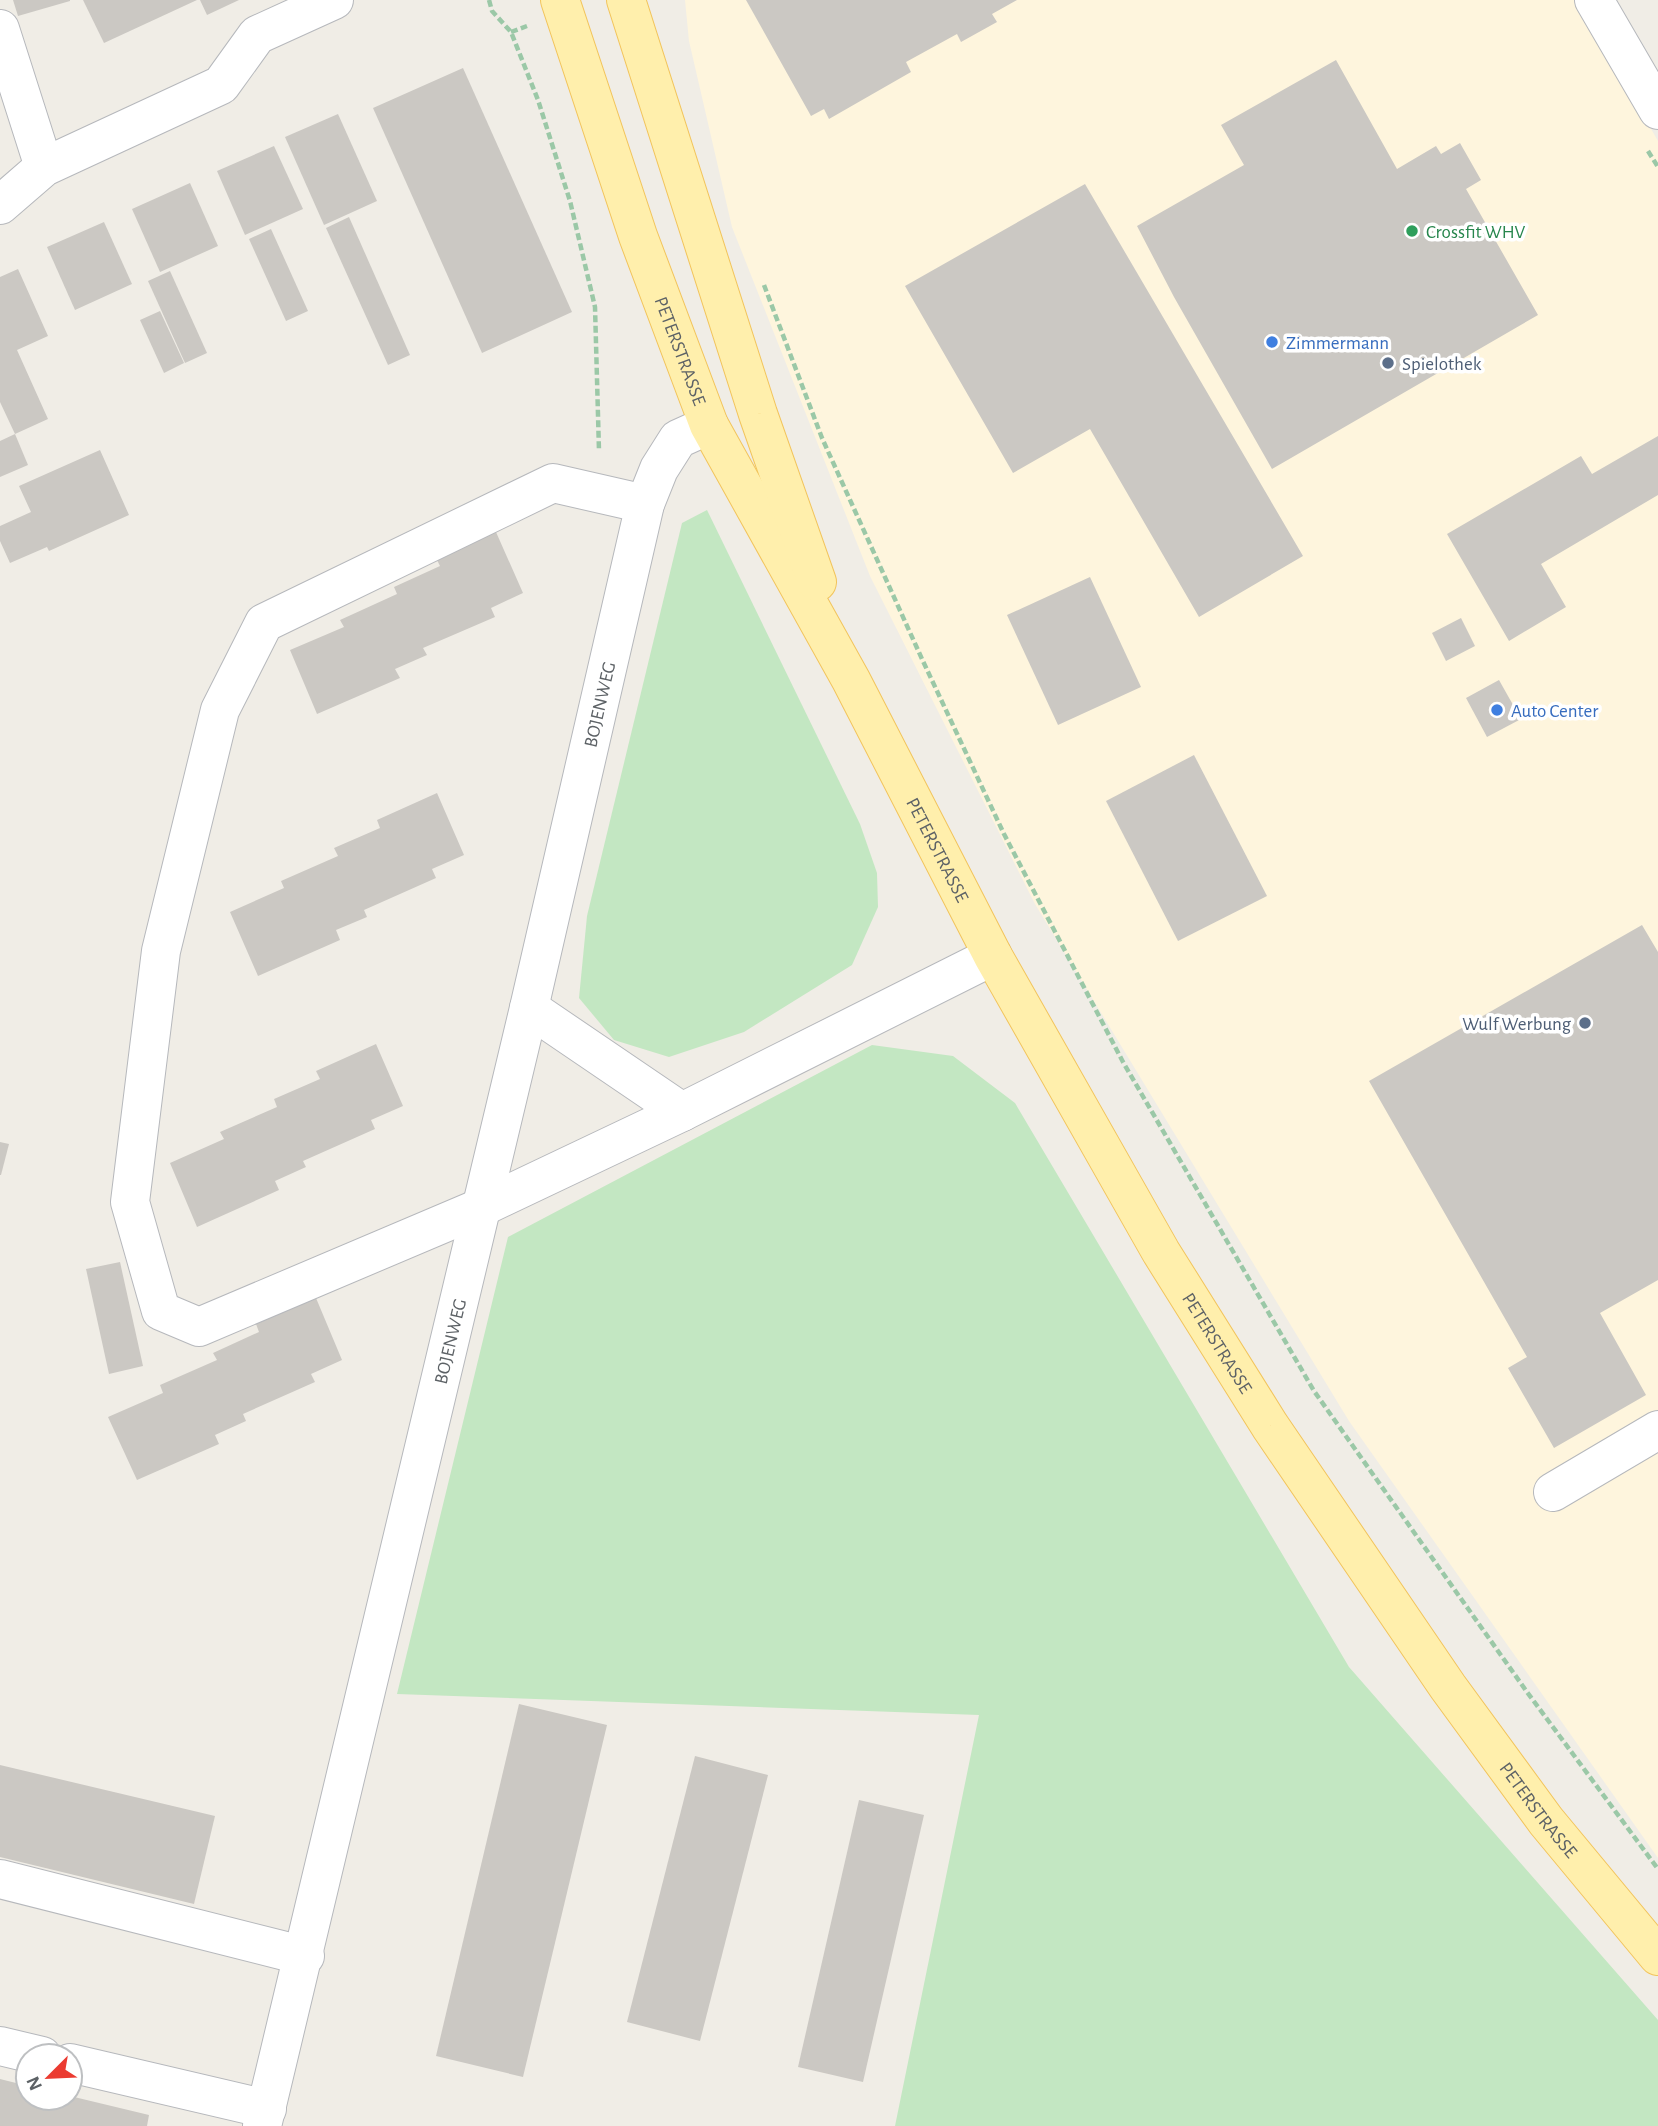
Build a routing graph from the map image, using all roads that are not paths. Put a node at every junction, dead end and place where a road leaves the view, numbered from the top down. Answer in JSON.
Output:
{"nodes":[{"id":1,"x":334,"y":0,"type":"edge"},
{"id":2,"x":560,"y":0,"type":"edge"},
{"id":3,"x":626,"y":0,"type":"edge"},
{"id":4,"x":1594,"y":0,"type":"edge"},
{"id":5,"x":0,"y":29,"type":"edge"},
{"id":6,"x":1658,"y":110,"type":"edge"},
{"id":7,"x":44,"y":167,"type":"junction"},
{"id":8,"x":0,"y":173,"type":"edge"},
{"id":9,"x":0,"y":205,"type":"edge"},
{"id":10,"x":709,"y":425,"type":"junction"},
{"id":11,"x":645,"y":505,"type":"junction"},
{"id":12,"x":851,"y":680,"type":"junction"},
{"id":13,"x":993,"y":956,"type":"junction"},
{"id":14,"x":529,"y":1008,"type":"junction"},
{"id":15,"x":682,"y":1112,"type":"junction"},
{"id":16,"x":482,"y":1207,"type":"junction"},
{"id":17,"x":1658,"y":1430,"type":"edge"},
{"id":18,"x":1553,"y":1492,"type":"dead end"},
{"id":19,"x":0,"y":1880,"type":"edge"},
{"id":20,"x":305,"y":1956,"type":"junction"},
{"id":21,"x":1658,"y":1956,"type":"edge"},
{"id":22,"x":84,"y":2067,"type":"edge"},
{"id":23,"x":265,"y":2118,"type":"edge"}],
"edges":[{"from":1,"to":7,"type":"street"},
{"from":2,"to":10,"type":"main road","name":"PETERSTRASSE"},
{"from":3,"to":12,"type":"main road","name":"PETERSTRASSE"},
{"from":4,"to":6,"type":"street"},
{"from":5,"to":7,"type":"street"},
{"from":7,"to":8,"type":"street"},
{"from":7,"to":9,"type":"street"},
{"from":10,"to":11,"type":"street","name":"BOJENWEG"},
{"from":10,"to":12,"type":"main road","name":"PETERSTRASSE"},
{"from":11,"to":14,"type":"street","name":"BOJENWEG"},
{"from":11,"to":16,"type":"street"},
{"from":12,"to":13,"type":"main road","name":"PETERSTRASSE"},
{"from":13,"to":15,"type":"street"},
{"from":13,"to":21,"type":"main road","name":"PETERSTRASSE"},
{"from":14,"to":15,"type":"street"},
{"from":14,"to":16,"type":"street","name":"BOJENWEG"},
{"from":15,"to":16,"type":"street"},
{"from":16,"to":20,"type":"street","name":"BOJENWEG"},
{"from":17,"to":18,"type":"street"},
{"from":19,"to":20,"type":"street"},
{"from":20,"to":23,"type":"street","name":"BOJENWEG"},
{"from":22,"to":23,"type":"street"}]}
